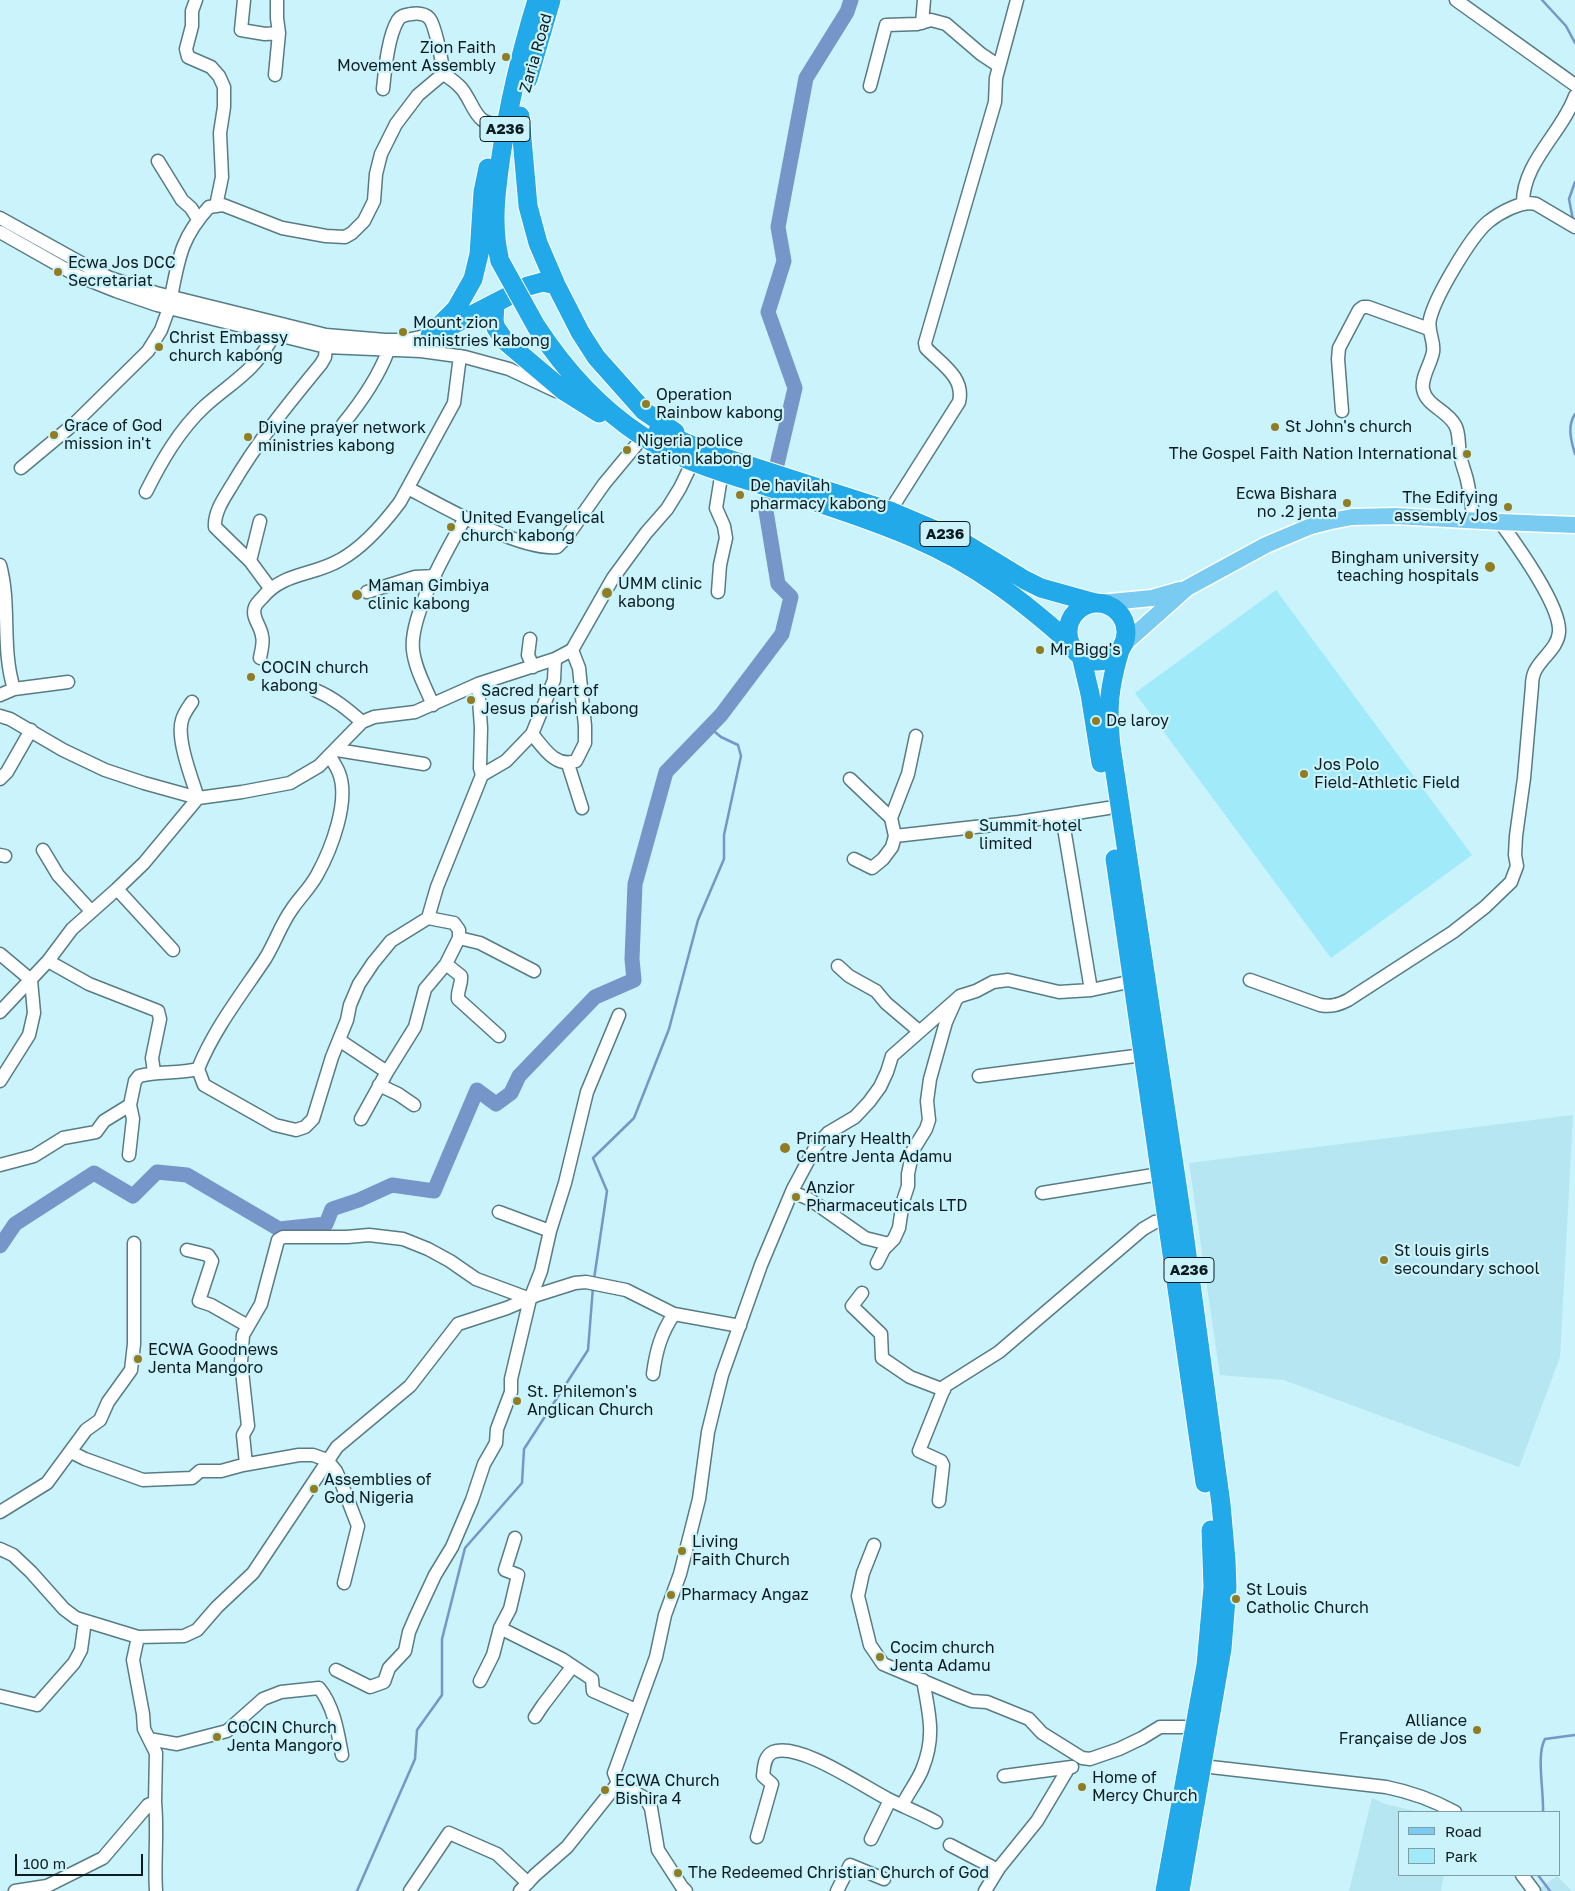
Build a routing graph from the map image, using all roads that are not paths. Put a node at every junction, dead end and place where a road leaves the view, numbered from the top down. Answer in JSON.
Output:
{"nodes":[{"id":1,"x":196,"y":0,"type":"edge"},
{"id":2,"x":244,"y":0,"type":"edge"},
{"id":3,"x":277,"y":0,"type":"edge"},
{"id":4,"x":537,"y":0,"type":"edge"},
{"id":5,"x":551,"y":0,"type":"edge"},
{"id":6,"x":924,"y":0,"type":"edge"},
{"id":7,"x":1018,"y":0,"type":"edge"},
{"id":8,"x":1456,"y":0,"type":"edge"},
{"id":9,"x":922,"y":23,"type":"junction"},
{"id":10,"x":278,"y":33,"type":"junction"},
{"id":11,"x":999,"y":66,"type":"junction"},
{"id":12,"x":443,"y":74,"type":"junction"},
{"id":13,"x":275,"y":75,"type":"dead end"},
{"id":14,"x":1575,"y":85,"type":"edge"},
{"id":15,"x":870,"y":86,"type":"dead end"},
{"id":16,"x":383,"y":88,"type":"dead end"},
{"id":17,"x":1575,"y":96,"type":"edge"},
{"id":18,"x":510,"y":126,"type":"junction"},
{"id":19,"x":158,"y":161,"type":"dead end"},
{"id":20,"x":1523,"y":204,"type":"junction"},
{"id":21,"x":216,"y":206,"type":"junction"},
{"id":22,"x":0,"y":218,"type":"edge"},
{"id":23,"x":198,"y":219,"type":"junction"},
{"id":24,"x":1570,"y":224,"type":"edge"},
{"id":25,"x":0,"y":232,"type":"edge"},
{"id":26,"x":506,"y":258,"type":"junction"},
{"id":27,"x":556,"y":284,"type":"junction"},
{"id":28,"x":170,"y":302,"type":"junction"},
{"id":29,"x":495,"y":305,"type":"junction"},
{"id":30,"x":539,"y":322,"type":"junction"},
{"id":31,"x":1429,"y":329,"type":"junction"},
{"id":32,"x":274,"y":334,"type":"junction"},
{"id":33,"x":430,"y":335,"type":"junction"},
{"id":34,"x":326,"y":346,"type":"junction"},
{"id":35,"x":388,"y":351,"type":"junction"},
{"id":36,"x":460,"y":356,"type":"junction"},
{"id":37,"x":586,"y":406,"type":"junction"},
{"id":38,"x":1342,"y":410,"type":"dead end"},
{"id":39,"x":620,"y":420,"type":"junction"},
{"id":40,"x":343,"y":424,"type":"dead end"},
{"id":41,"x":643,"y":437,"type":"junction"},
{"id":42,"x":710,"y":453,"type":"junction"},
{"id":43,"x":693,"y":461,"type":"junction"},
{"id":44,"x":21,"y":468,"type":"dead end"},
{"id":45,"x":722,"y":471,"type":"junction"},
{"id":46,"x":756,"y":475,"type":"junction"},
{"id":47,"x":787,"y":484,"type":"junction"},
{"id":48,"x":408,"y":488,"type":"junction"},
{"id":49,"x":146,"y":492,"type":"dead end"},
{"id":50,"x":890,"y":511,"type":"junction"},
{"id":51,"x":465,"y":518,"type":"junction"},
{"id":52,"x":260,"y":521,"type":"dead end"},
{"id":53,"x":1474,"y":521,"type":"junction"},
{"id":54,"x":1500,"y":522,"type":"junction"},
{"id":55,"x":1575,"y":524,"type":"edge"},
{"id":56,"x":250,"y":561,"type":"junction"},
{"id":57,"x":0,"y":564,"type":"edge"},
{"id":58,"x":435,"y":576,"type":"junction"},
{"id":59,"x":270,"y":588,"type":"junction"},
{"id":60,"x":1187,"y":588,"type":"junction"},
{"id":61,"x":367,"y":592,"type":"dead end"},
{"id":62,"x":718,"y":592,"type":"dead end"},
{"id":63,"x":1098,"y":603,"type":"junction"},
{"id":64,"x":530,"y":639,"type":"dead end"},
{"id":65,"x":1121,"y":648,"type":"junction"},
{"id":66,"x":572,"y":650,"type":"junction"},
{"id":67,"x":1075,"y":650,"type":"junction"},
{"id":68,"x":260,"y":658,"type":"dead end"},
{"id":69,"x":555,"y":660,"type":"junction"},
{"id":70,"x":533,"y":667,"type":"junction"},
{"id":71,"x":68,"y":682,"type":"dead end"},
{"id":72,"x":478,"y":684,"type":"junction"},
{"id":73,"x":14,"y":689,"type":"junction"},
{"id":74,"x":315,"y":690,"type":"dead end"},
{"id":75,"x":0,"y":695,"type":"edge"},
{"id":76,"x":192,"y":702,"type":"dead end"},
{"id":77,"x":432,"y":705,"type":"junction"},
{"id":78,"x":0,"y":716,"type":"edge"},
{"id":79,"x":362,"y":722,"type":"junction"},
{"id":80,"x":31,"y":730,"type":"junction"},
{"id":81,"x":532,"y":734,"type":"junction"},
{"id":82,"x":916,"y":736,"type":"dead end"},
{"id":83,"x":333,"y":753,"type":"junction"},
{"id":84,"x":424,"y":764,"type":"dead end"},
{"id":85,"x":568,"y":764,"type":"junction"},
{"id":86,"x":482,"y":775,"type":"junction"},
{"id":87,"x":0,"y":779,"type":"edge"},
{"id":88,"x":850,"y":779,"type":"dead end"},
{"id":89,"x":198,"y":798,"type":"junction"},
{"id":90,"x":582,"y":808,"type":"dead end"},
{"id":91,"x":1108,"y":808,"type":"junction"},
{"id":92,"x":1062,"y":816,"type":"junction"},
{"id":93,"x":890,"y":818,"type":"junction"},
{"id":94,"x":895,"y":836,"type":"junction"},
{"id":95,"x":43,"y":850,"type":"dead end"},
{"id":96,"x":854,"y":858,"type":"dead end"},
{"id":97,"x":117,"y":889,"type":"junction"},
{"id":98,"x":91,"y":911,"type":"junction"},
{"id":99,"x":428,"y":918,"type":"junction"},
{"id":100,"x":458,"y":931,"type":"junction"},
{"id":101,"x":173,"y":950,"type":"dead end"},
{"id":102,"x":0,"y":954,"type":"edge"},
{"id":103,"x":48,"y":961,"type":"junction"},
{"id":104,"x":446,"y":964,"type":"junction"},
{"id":105,"x":838,"y":966,"type":"dead end"},
{"id":106,"x":534,"y":972,"type":"dead end"},
{"id":107,"x":30,"y":980,"type":"junction"},
{"id":108,"x":1133,"y":980,"type":"junction"},
{"id":109,"x":1250,"y":980,"type":"dead end"},
{"id":110,"x":1091,"y":990,"type":"junction"},
{"id":111,"x":956,"y":1000,"type":"junction"},
{"id":112,"x":0,"y":1012,"type":"edge"},
{"id":113,"x":619,"y":1015,"type":"dead end"},
{"id":114,"x":919,"y":1031,"type":"junction"},
{"id":115,"x":499,"y":1036,"type":"dead end"},
{"id":116,"x":339,"y":1040,"type":"junction"},
{"id":117,"x":1144,"y":1055,"type":"junction"},
{"id":118,"x":198,"y":1069,"type":"junction"},
{"id":119,"x":154,"y":1072,"type":"junction"},
{"id":120,"x":387,"y":1072,"type":"junction"},
{"id":121,"x":2,"y":1075,"type":"edge"},
{"id":122,"x":980,"y":1076,"type":"dead end"},
{"id":123,"x":379,"y":1085,"type":"junction"},
{"id":124,"x":130,"y":1105,"type":"junction"},
{"id":125,"x":414,"y":1105,"type":"dead end"},
{"id":126,"x":361,"y":1119,"type":"dead end"},
{"id":127,"x":129,"y":1155,"type":"dead end"},
{"id":128,"x":0,"y":1166,"type":"edge"},
{"id":129,"x":1160,"y":1174,"type":"junction"},
{"id":130,"x":792,"y":1192,"type":"junction"},
{"id":131,"x":1042,"y":1193,"type":"dead end"},
{"id":132,"x":499,"y":1212,"type":"dead end"},
{"id":133,"x":1175,"y":1218,"type":"junction"},
{"id":134,"x":550,"y":1231,"type":"junction"},
{"id":135,"x":134,"y":1243,"type":"dead end"},
{"id":136,"x":889,"y":1244,"type":"junction"},
{"id":137,"x":187,"y":1250,"type":"dead end"},
{"id":138,"x":877,"y":1263,"type":"dead end"},
{"id":139,"x":862,"y":1293,"type":"dead end"},
{"id":140,"x":530,"y":1299,"type":"junction"},
{"id":141,"x":674,"y":1314,"type":"junction"},
{"id":142,"x":248,"y":1326,"type":"junction"},
{"id":143,"x":740,"y":1326,"type":"junction"},
{"id":144,"x":653,"y":1374,"type":"dead end"},
{"id":145,"x":944,"y":1390,"type":"junction"},
{"id":146,"x":71,"y":1452,"type":"junction"},
{"id":147,"x":327,"y":1460,"type":"junction"},
{"id":148,"x":246,"y":1464,"type":"junction"},
{"id":149,"x":940,"y":1501,"type":"dead end"},
{"id":150,"x":0,"y":1512,"type":"edge"},
{"id":151,"x":515,"y":1538,"type":"dead end"},
{"id":152,"x":874,"y":1545,"type":"dead end"},
{"id":153,"x":0,"y":1549,"type":"edge"},
{"id":154,"x":344,"y":1583,"type":"dead end"},
{"id":155,"x":85,"y":1621,"type":"junction"},
{"id":156,"x":500,"y":1628,"type":"junction"},
{"id":157,"x":138,"y":1637,"type":"junction"},
{"id":158,"x":572,"y":1667,"type":"junction"},
{"id":159,"x":336,"y":1670,"type":"dead end"},
{"id":160,"x":923,"y":1680,"type":"junction"},
{"id":161,"x":480,"y":1681,"type":"dead end"},
{"id":162,"x":0,"y":1696,"type":"edge"},
{"id":163,"x":636,"y":1710,"type":"junction"},
{"id":164,"x":535,"y":1717,"type":"dead end"},
{"id":165,"x":1195,"y":1727,"type":"junction"},
{"id":166,"x":149,"y":1739,"type":"junction"},
{"id":167,"x":342,"y":1755,"type":"dead end"},
{"id":168,"x":1090,"y":1759,"type":"junction"},
{"id":169,"x":1202,"y":1766,"type":"junction"},
{"id":170,"x":1068,"y":1769,"type":"junction"},
{"id":171,"x":1004,"y":1776,"type":"dead end"},
{"id":172,"x":618,"y":1783,"type":"junction"},
{"id":173,"x":890,"y":1800,"type":"junction"},
{"id":174,"x":155,"y":1802,"type":"junction"},
{"id":175,"x":903,"y":1804,"type":"junction"},
{"id":176,"x":1453,"y":1811,"type":"edge"},
{"id":177,"x":936,"y":1822,"type":"dead end"},
{"id":178,"x":757,"y":1838,"type":"dead end"},
{"id":179,"x":871,"y":1839,"type":"dead end"},
{"id":180,"x":950,"y":1844,"type":"dead end"},
{"id":181,"x":998,"y":1870,"type":"junction"},
{"id":182,"x":1523,"y":1876,"type":"edge"},
{"id":183,"x":884,"y":1879,"type":"dead end"},
{"id":184,"x":524,"y":1887,"type":"edge"},
{"id":185,"x":15,"y":1891,"type":"edge"},
{"id":186,"x":156,"y":1891,"type":"edge"},
{"id":187,"x":410,"y":1891,"type":"edge"},
{"id":188,"x":686,"y":1891,"type":"edge"},
{"id":189,"x":837,"y":1891,"type":"edge"},
{"id":190,"x":985,"y":1891,"type":"edge"},
{"id":191,"x":1165,"y":1891,"type":"edge"},
{"id":192,"x":1180,"y":1891,"type":"edge"},
{"id":193,"x":1534,"y":1891,"type":"edge"}],
"edges":[{"from":1,"to":21,"type":"street"},
{"from":2,"to":10,"type":"street"},
{"from":3,"to":10,"type":"street"},
{"from":4,"to":18,"type":"highway","number":"A236"},
{"from":5,"to":18,"type":"highway","name":"Zaria Road","number":"A236"},
{"from":6,"to":9,"type":"street"},
{"from":7,"to":11,"type":"street"},
{"from":8,"to":14,"type":"street"},
{"from":9,"to":11,"type":"street"},
{"from":9,"to":15,"type":"street"},
{"from":10,"to":13,"type":"street"},
{"from":11,"to":50,"type":"street"},
{"from":12,"to":16,"type":"street"},
{"from":12,"to":18,"type":"street"},
{"from":12,"to":21,"type":"street"},
{"from":17,"to":20,"type":"street"},
{"from":18,"to":26,"type":"highway","name":"Zaria Road","number":"A236"},
{"from":18,"to":26,"type":"highway","number":"A236"},
{"from":18,"to":27,"type":"highway"},
{"from":18,"to":33,"type":"highway"},
{"from":19,"to":23,"type":"street"},
{"from":20,"to":24,"type":"street"},
{"from":20,"to":31,"type":"street"},
{"from":21,"to":23,"type":"street"},
{"from":22,"to":28,"type":"street"},
{"from":23,"to":28,"type":"street"},
{"from":25,"to":28,"type":"street"},
{"from":26,"to":30,"type":"highway","number":"A236","bridge":true},
{"from":27,"to":29,"type":"highway"},
{"from":27,"to":42,"type":"highway"},
{"from":28,"to":32,"type":"street"},
{"from":28,"to":33,"type":"street"},
{"from":28,"to":44,"type":"street"},
{"from":29,"to":33,"type":"highway"},
{"from":29,"to":37,"type":"highway"},
{"from":30,"to":39,"type":"highway","number":"A236"},
{"from":30,"to":42,"type":"highway","number":"A236"},
{"from":31,"to":38,"type":"street"},
{"from":31,"to":53,"type":"street"},
{"from":32,"to":34,"type":"street"},
{"from":32,"to":49,"type":"street"},
{"from":34,"to":35,"type":"street"},
{"from":34,"to":56,"type":"street"},
{"from":35,"to":36,"type":"street"},
{"from":35,"to":40,"type":"street"},
{"from":36,"to":37,"type":"street"},
{"from":36,"to":48,"type":"street"},
{"from":37,"to":39,"type":"highway"},
{"from":39,"to":41,"type":"highway","number":"A236"},
{"from":41,"to":43,"type":"highway","number":"A236"},
{"from":41,"to":51,"type":"street"},
{"from":42,"to":46,"type":"highway","number":"A236"},
{"from":43,"to":45,"type":"highway","number":"A236"},
{"from":43,"to":66,"type":"street"},
{"from":45,"to":46,"type":"highway","number":"A236"},
{"from":45,"to":62,"type":"street"},
{"from":46,"to":47,"type":"highway","number":"A236"},
{"from":47,"to":50,"type":"highway","number":"A236"},
{"from":47,"to":67,"type":"highway","number":"A236"},
{"from":48,"to":51,"type":"street"},
{"from":48,"to":59,"type":"street"},
{"from":50,"to":63,"type":"highway","number":"A236"},
{"from":51,"to":58,"type":"street"},
{"from":52,"to":56,"type":"street"},
{"from":53,"to":54,"type":"main road"},
{"from":53,"to":60,"type":"main road"},
{"from":54,"to":55,"type":"main road"},
{"from":54,"to":109,"type":"street"},
{"from":56,"to":59,"type":"street"},
{"from":57,"to":73,"type":"street"},
{"from":58,"to":61,"type":"street"},
{"from":58,"to":77,"type":"street"},
{"from":59,"to":68,"type":"street"},
{"from":60,"to":63,"type":"main road"},
{"from":60,"to":65,"type":"main road"},
{"from":63,"to":65,"type":"highway","number":"A236"},
{"from":63,"to":67,"type":"highway","number":"A236"},
{"from":64,"to":70,"type":"street"},
{"from":65,"to":67,"type":"highway"},
{"from":65,"to":133,"type":"highway","number":"A236"},
{"from":66,"to":69,"type":"street"},
{"from":66,"to":85,"type":"street"},
{"from":67,"to":91,"type":"highway","number":"A236"},
{"from":69,"to":70,"type":"street"},
{"from":69,"to":81,"type":"street"},
{"from":70,"to":72,"type":"street"},
{"from":71,"to":73,"type":"street"},
{"from":72,"to":77,"type":"street"},
{"from":72,"to":86,"type":"street"},
{"from":73,"to":75,"type":"street"},
{"from":74,"to":79,"type":"street"},
{"from":76,"to":89,"type":"street"},
{"from":77,"to":79,"type":"street"},
{"from":78,"to":80,"type":"street"},
{"from":79,"to":83,"type":"street"},
{"from":80,"to":87,"type":"street"},
{"from":80,"to":89,"type":"street"},
{"from":81,"to":85,"type":"street"},
{"from":81,"to":86,"type":"street"},
{"from":82,"to":93,"type":"street"},
{"from":83,"to":84,"type":"street"},
{"from":83,"to":89,"type":"street"},
{"from":83,"to":118,"type":"street"},
{"from":85,"to":90,"type":"street"},
{"from":86,"to":99,"type":"street"},
{"from":88,"to":93,"type":"street"},
{"from":89,"to":97,"type":"street"},
{"from":91,"to":92,"type":"street"},
{"from":91,"to":108,"type":"highway","number":"A236"},
{"from":92,"to":94,"type":"street"},
{"from":92,"to":110,"type":"street"},
{"from":93,"to":94,"type":"street"},
{"from":94,"to":96,"type":"street"},
{"from":95,"to":98,"type":"street"},
{"from":97,"to":98,"type":"street"},
{"from":97,"to":101,"type":"street"},
{"from":98,"to":103,"type":"street"},
{"from":99,"to":100,"type":"street"},
{"from":99,"to":116,"type":"street"},
{"from":100,"to":104,"type":"street"},
{"from":100,"to":106,"type":"street"},
{"from":102,"to":107,"type":"street"},
{"from":103,"to":107,"type":"street"},
{"from":103,"to":119,"type":"street"},
{"from":104,"to":115,"type":"street"},
{"from":104,"to":120,"type":"street"},
{"from":105,"to":114,"type":"street"},
{"from":107,"to":112,"type":"street"},
{"from":107,"to":121,"type":"street"},
{"from":108,"to":110,"type":"street"},
{"from":108,"to":117,"type":"highway","number":"A236"},
{"from":110,"to":111,"type":"street"},
{"from":111,"to":114,"type":"street"},
{"from":111,"to":136,"type":"street"},
{"from":113,"to":134,"type":"street"},
{"from":114,"to":130,"type":"street"},
{"from":116,"to":118,"type":"street"},
{"from":116,"to":120,"type":"street"},
{"from":117,"to":122,"type":"street"},
{"from":117,"to":129,"type":"highway","number":"A236"},
{"from":118,"to":119,"type":"street"},
{"from":119,"to":124,"type":"street"},
{"from":120,"to":123,"type":"street"},
{"from":123,"to":125,"type":"street"},
{"from":123,"to":126,"type":"street"},
{"from":124,"to":127,"type":"street"},
{"from":124,"to":128,"type":"street"},
{"from":129,"to":131,"type":"street"},
{"from":129,"to":133,"type":"highway","number":"A236"},
{"from":130,"to":136,"type":"street"},
{"from":130,"to":143,"type":"street"},
{"from":132,"to":134,"type":"street"},
{"from":133,"to":145,"type":"street"},
{"from":133,"to":165,"type":"highway","number":"A236"},
{"from":133,"to":169,"type":"highway","number":"A236"},
{"from":134,"to":140,"type":"street"},
{"from":135,"to":146,"type":"street"},
{"from":136,"to":138,"type":"street"},
{"from":137,"to":142,"type":"street"},
{"from":139,"to":145,"type":"street"},
{"from":140,"to":141,"type":"street"},
{"from":140,"to":142,"type":"street"},
{"from":140,"to":147,"type":"street"},
{"from":140,"to":159,"type":"street"},
{"from":141,"to":143,"type":"street"},
{"from":141,"to":144,"type":"street"},
{"from":142,"to":148,"type":"street"},
{"from":143,"to":163,"type":"street"},
{"from":145,"to":149,"type":"street"},
{"from":146,"to":148,"type":"street"},
{"from":146,"to":150,"type":"street"},
{"from":147,"to":148,"type":"street"},
{"from":147,"to":154,"type":"street"},
{"from":147,"to":157,"type":"street"},
{"from":151,"to":156,"type":"street"},
{"from":152,"to":160,"type":"street"},
{"from":153,"to":155,"type":"street"},
{"from":155,"to":157,"type":"street"},
{"from":155,"to":162,"type":"street"},
{"from":156,"to":158,"type":"street"},
{"from":156,"to":161,"type":"street"},
{"from":157,"to":166,"type":"street"},
{"from":158,"to":163,"type":"street"},
{"from":158,"to":164,"type":"street"},
{"from":160,"to":168,"type":"street"},
{"from":160,"to":175,"type":"street"},
{"from":163,"to":172,"type":"street"},
{"from":165,"to":168,"type":"street"},
{"from":165,"to":191,"type":"highway","number":"A236"},
{"from":166,"to":167,"type":"street"},
{"from":166,"to":174,"type":"street"},
{"from":168,"to":170,"type":"street"},
{"from":169,"to":176,"type":"street"},
{"from":169,"to":192,"type":"highway","number":"A236"},
{"from":170,"to":171,"type":"street"},
{"from":170,"to":181,"type":"street"},
{"from":172,"to":184,"type":"street"},
{"from":172,"to":188,"type":"street"},
{"from":173,"to":175,"type":"street"},
{"from":173,"to":178,"type":"street"},
{"from":173,"to":179,"type":"street"},
{"from":174,"to":185,"type":"street"},
{"from":174,"to":186,"type":"street"},
{"from":175,"to":177,"type":"street"},
{"from":180,"to":181,"type":"street"},
{"from":181,"to":190,"type":"street"},
{"from":182,"to":193,"type":"street"},
{"from":183,"to":189,"type":"street"},
{"from":184,"to":187,"type":"street"}]}
